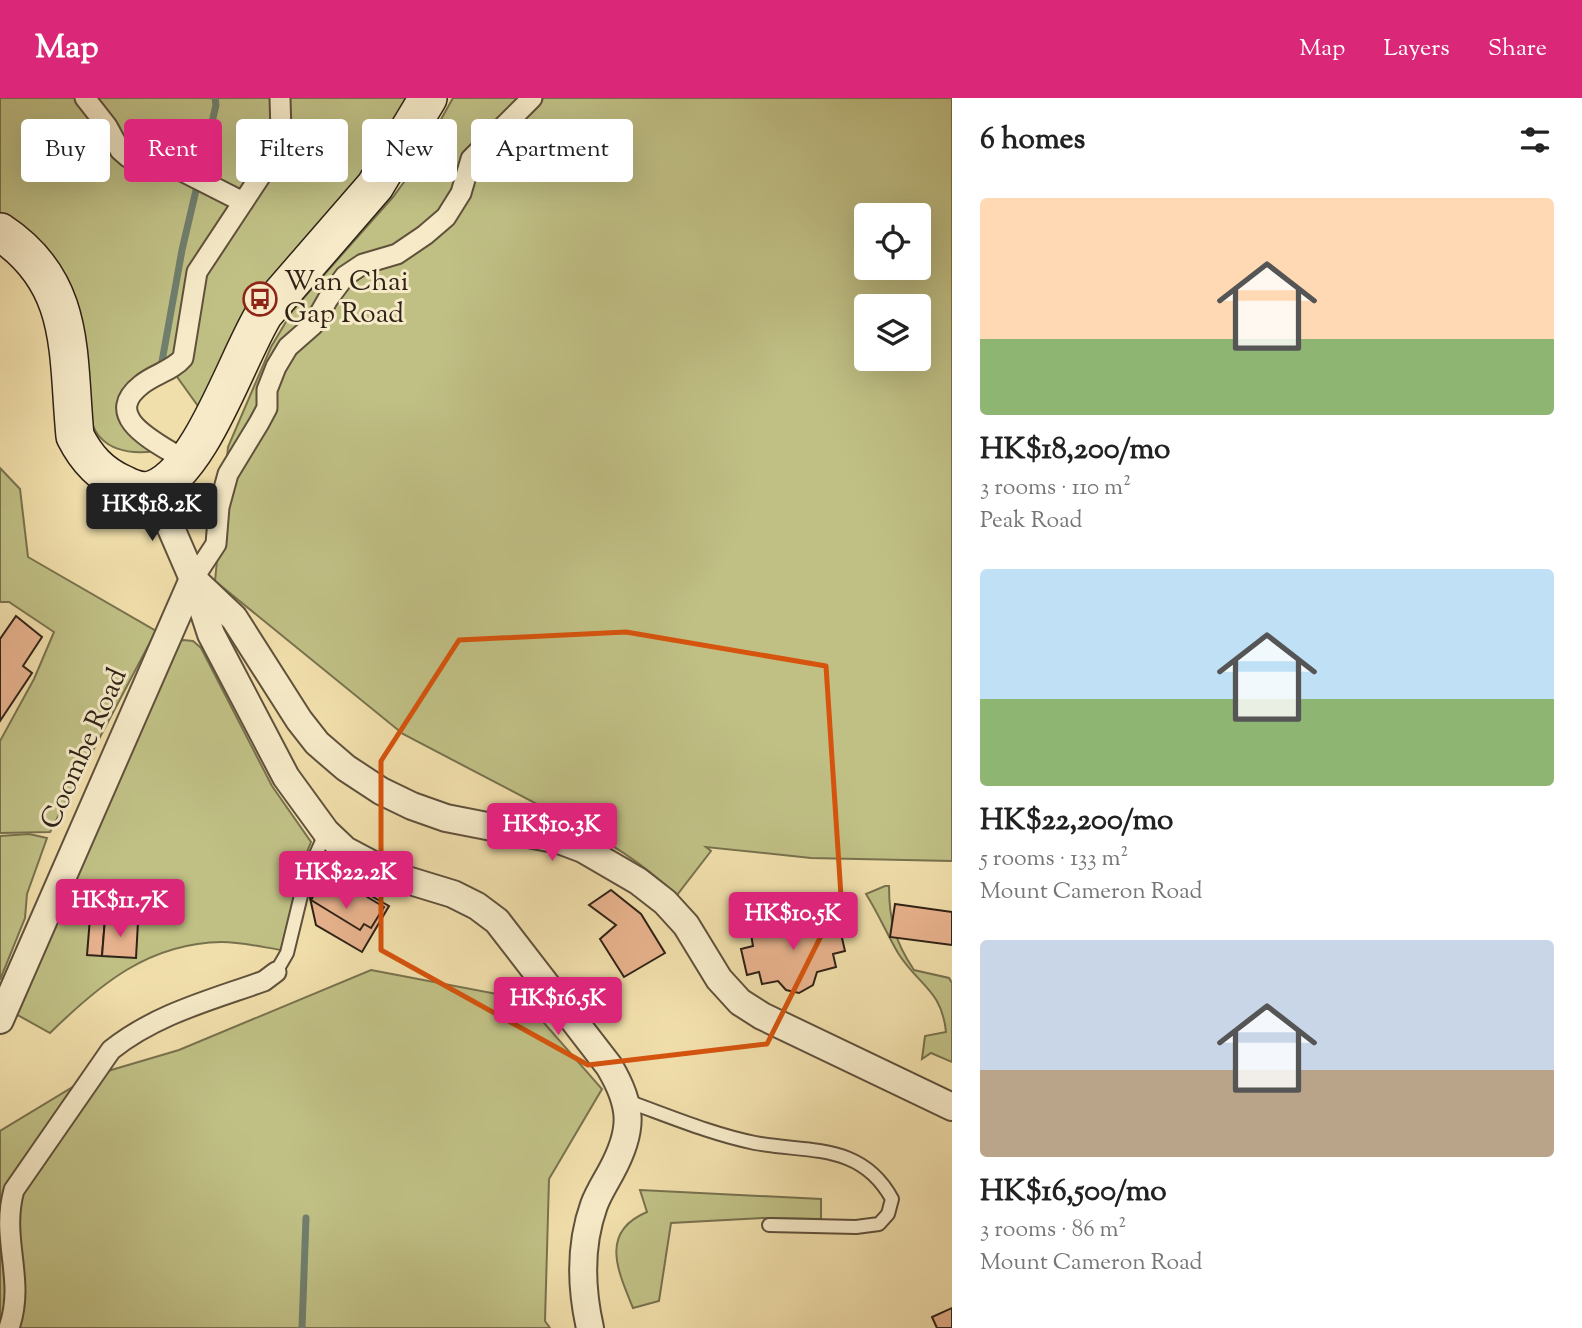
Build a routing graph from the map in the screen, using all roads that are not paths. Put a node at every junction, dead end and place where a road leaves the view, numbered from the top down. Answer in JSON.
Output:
{"nodes":[{"id":1,"x":85,"y":98,"type":"edge"},
{"id":2,"x":280,"y":98,"type":"edge"},
{"id":3,"x":428,"y":98,"type":"edge"},
{"id":4,"x":532,"y":98,"type":"edge"},
{"id":5,"x":243,"y":202,"type":"junction"},
{"id":6,"x":0,"y":232,"type":"edge"},
{"id":7,"x":187,"y":462,"type":"junction"},
{"id":8,"x":154,"y":489,"type":"junction"},
{"id":9,"x":193,"y":579,"type":"junction"},
{"id":10,"x":326,"y":832,"type":"junction"},
{"id":11,"x":276,"y":972,"type":"joint"},
{"id":12,"x":0,"y":1020,"type":"edge"},
{"id":13,"x":627,"y":1101,"type":"junction"},
{"id":14,"x":952,"y":1107,"type":"edge"},
{"id":15,"x":769,"y":1225,"type":"dead end"},
{"id":16,"x":9,"y":1328,"type":"edge"},
{"id":17,"x":590,"y":1328,"type":"edge"}],
"edges":[{"from":1,"to":5,"type":"street"},
{"from":2,"to":5,"type":"street"},
{"from":3,"to":7,"type":"main road"},
{"from":4,"to":9,"type":"street"},
{"from":5,"to":7,"type":"street"},
{"from":6,"to":8,"type":"main road"},
{"from":7,"to":8,"type":"main road"},
{"from":8,"to":9,"type":"street"},
{"from":9,"to":10,"type":"street"},
{"from":9,"to":12,"type":"street","name":"Coombe Road"},
{"from":9,"to":14,"type":"street"},
{"from":10,"to":11,"type":"lane"},
{"from":10,"to":13,"type":"street"},
{"from":11,"to":16,"type":"street"},
{"from":13,"to":15,"type":"lane"},
{"from":13,"to":17,"type":"street"}]}
